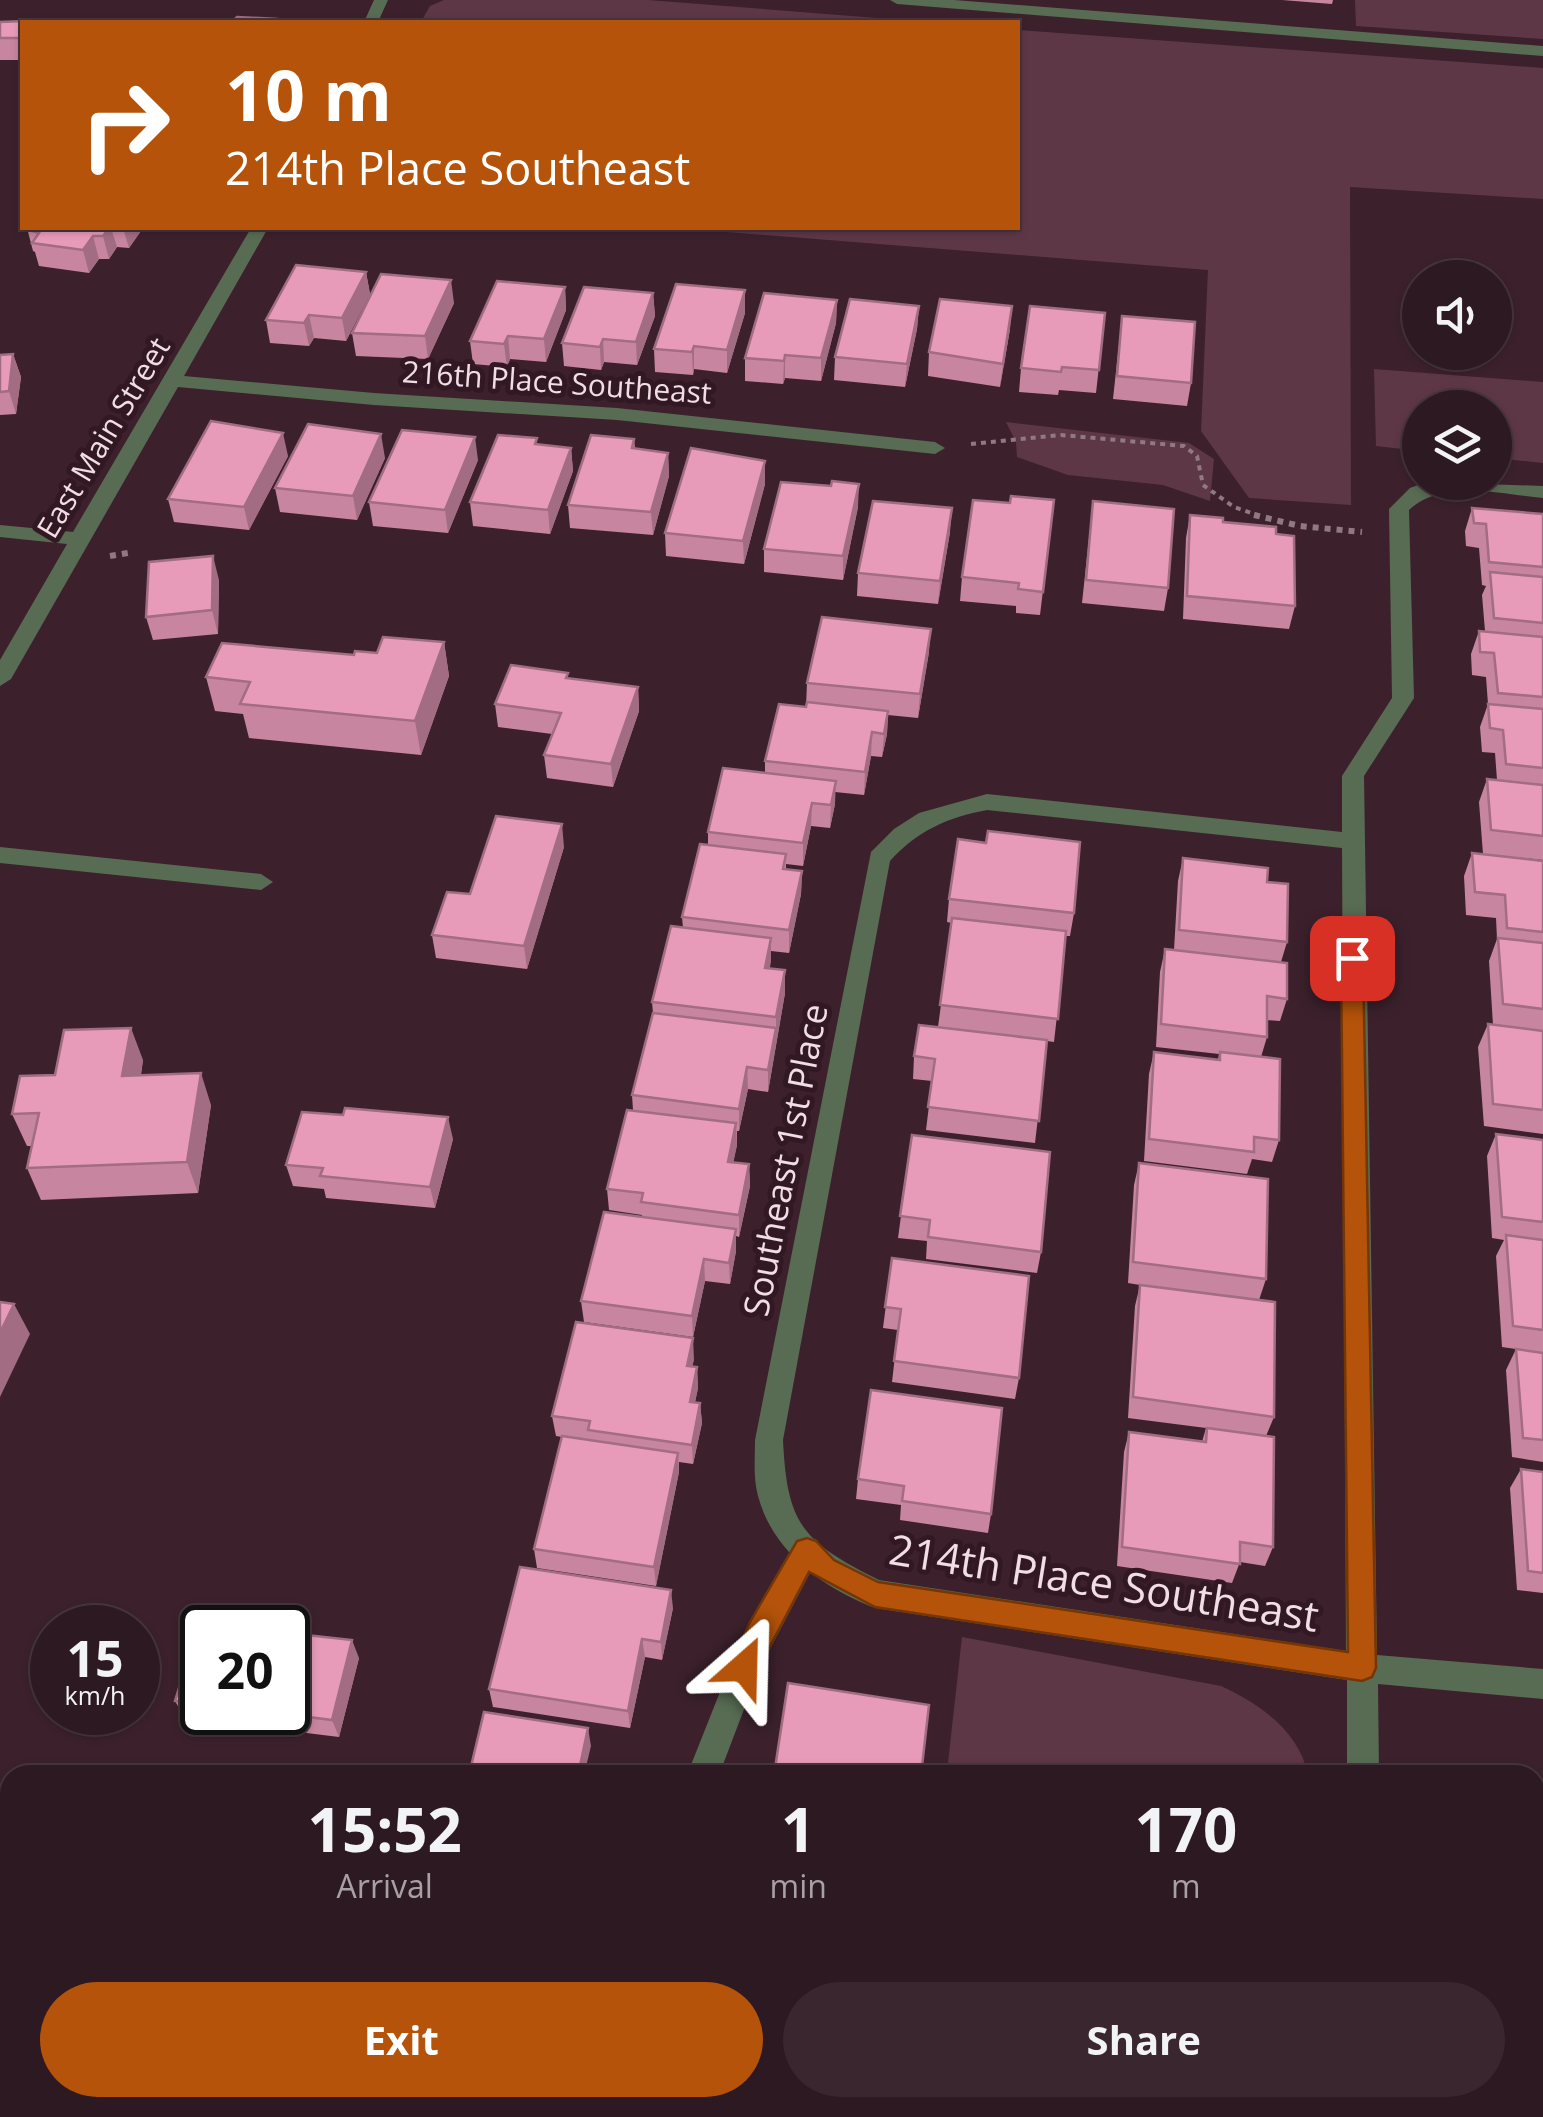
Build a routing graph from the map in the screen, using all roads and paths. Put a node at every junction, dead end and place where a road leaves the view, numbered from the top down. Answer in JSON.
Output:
{"nodes":[{"id":1,"x":897,"y":0,"type":"edge"},
{"id":2,"x":1543,"y":51,"type":"edge"},
{"id":3,"x":258,"y":230,"type":"edge"},
{"id":4,"x":174,"y":380,"type":"junction"},
{"id":5,"x":935,"y":448,"type":"joint"},
{"id":6,"x":1543,"y":492,"type":"edge"},
{"id":7,"x":1370,"y":530,"type":"dead end"},
{"id":8,"x":0,"y":532,"type":"edge"},
{"id":9,"x":77,"y":540,"type":"junction"},
{"id":10,"x":0,"y":679,"type":"edge"},
{"id":11,"x":1351,"y":841,"type":"junction"},
{"id":12,"x":0,"y":855,"type":"edge"},
{"id":13,"x":261,"y":882,"type":"dead end"},
{"id":14,"x":798,"y":1541,"type":"junction"},
{"id":15,"x":1362,"y":1668,"type":"junction"},
{"id":16,"x":1543,"y":1684,"type":"edge"},
{"id":17,"x":706,"y":1765,"type":"edge"},
{"id":18,"x":1363,"y":1765,"type":"edge"}],
"edges":[{"from":1,"to":2,"type":"street"},
{"from":3,"to":4,"type":"street","name":"East Main Street"},
{"from":4,"to":5,"type":"street","name":"216th Place Southeast"},
{"from":4,"to":9,"type":"street","name":"East Main Street"},
{"from":5,"to":7,"type":"path"},
{"from":6,"to":11,"type":"street"},
{"from":8,"to":9,"type":"street"},
{"from":9,"to":10,"type":"street","name":"East Main Street"},
{"from":11,"to":14,"type":"street","name":"Southeast 1st Place"},
{"from":11,"to":15,"type":"street"},
{"from":12,"to":13,"type":"street"},
{"from":14,"to":15,"type":"street","name":"214th Place Southeast"},
{"from":14,"to":17,"type":"street"},
{"from":15,"to":16,"type":"street","name":"214th Place Southeast"},
{"from":15,"to":18,"type":"street"}]}
